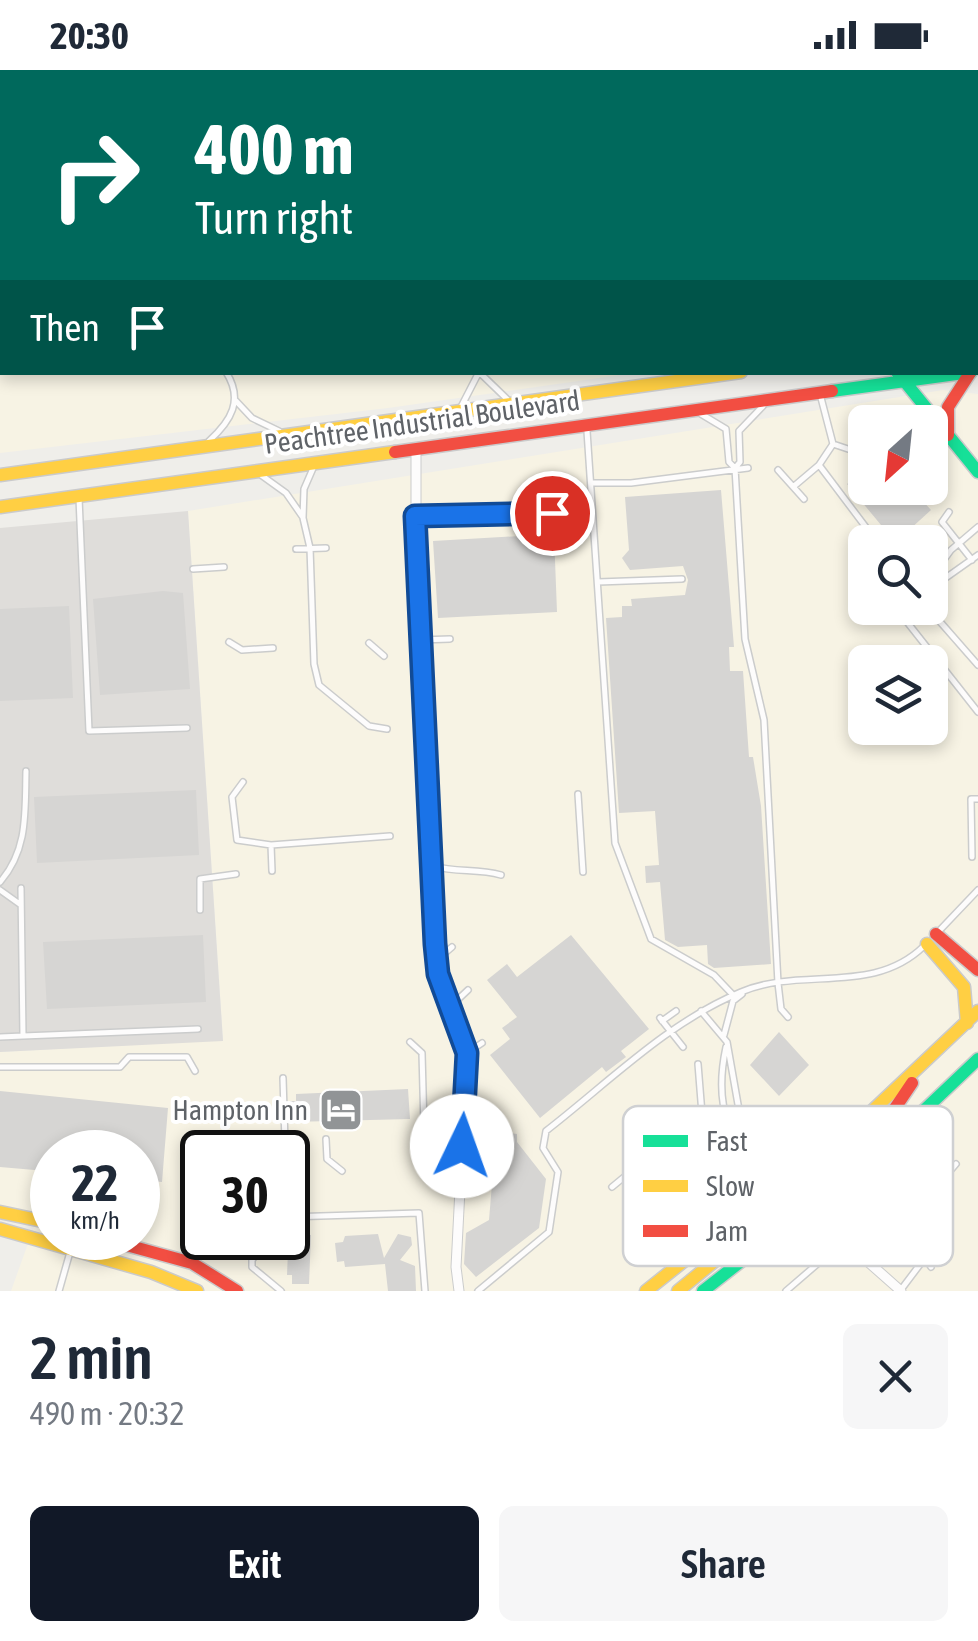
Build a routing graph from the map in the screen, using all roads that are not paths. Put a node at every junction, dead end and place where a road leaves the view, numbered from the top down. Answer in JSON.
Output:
{"nodes":[{"id":1,"x":227,"y":375,"type":"edge"},
{"id":2,"x":477,"y":375,"type":"edge"},
{"id":3,"x":482,"y":375,"type":"edge"},
{"id":4,"x":720,"y":375,"type":"edge"},
{"id":5,"x":930,"y":375,"type":"edge"},
{"id":6,"x":972,"y":375,"type":"edge"},
{"id":7,"x":900,"y":377,"type":"edge"},
{"id":8,"x":820,"y":393,"type":"junction"},
{"id":9,"x":774,"y":400,"type":"junction"},
{"id":10,"x":236,"y":401,"type":"junction"},
{"id":11,"x":515,"y":404,"type":"junction"},
{"id":12,"x":923,"y":405,"type":"edge"},
{"id":13,"x":948,"y":407,"type":"edge"},
{"id":14,"x":690,"y":410,"type":"junction"},
{"id":15,"x":456,"y":412,"type":"junction"},
{"id":16,"x":586,"y":424,"type":"junction"},
{"id":17,"x":292,"y":433,"type":"junction"},
{"id":18,"x":948,"y":435,"type":"edge"},
{"id":19,"x":833,"y":444,"type":"junction"},
{"id":20,"x":203,"y":446,"type":"junction"},
{"id":21,"x":848,"y":449,"type":"dead end"},
{"id":22,"x":416,"y":450,"type":"junction"},
{"id":23,"x":316,"y":463,"type":"junction"},
{"id":24,"x":820,"y":464,"type":"junction"},
{"id":25,"x":735,"y":468,"type":"junction"},
{"id":26,"x":748,"y":468,"type":"dead end"},
{"id":27,"x":778,"y":470,"type":"dead end"},
{"id":28,"x":254,"y":471,"type":"junction"},
{"id":29,"x":978,"y":472,"type":"edge"},
{"id":30,"x":0,"y":475,"type":"edge"},
{"id":31,"x":591,"y":483,"type":"junction"},
{"id":32,"x":793,"y":486,"type":"junction"},
{"id":33,"x":78,"y":495,"type":"junction"},
{"id":34,"x":804,"y":499,"type":"dead end"},
{"id":35,"x":0,"y":507,"type":"edge"},
{"id":36,"x":949,"y":512,"type":"dead end"},
{"id":37,"x":552,"y":513,"type":"dead end"},
{"id":38,"x":415,"y":516,"type":"junction"},
{"id":39,"x":303,"y":518,"type":"junction"},
{"id":40,"x":865,"y":525,"type":"edge"},
{"id":41,"x":978,"y":527,"type":"edge"},
{"id":42,"x":958,"y":544,"type":"junction"},
{"id":43,"x":310,"y":548,"type":"junction"},
{"id":44,"x":326,"y":548,"type":"dead end"},
{"id":45,"x":296,"y":549,"type":"dead end"},
{"id":46,"x":948,"y":556,"type":"edge"},
{"id":47,"x":975,"y":558,"type":"edge"},
{"id":48,"x":224,"y":567,"type":"dead end"},
{"id":49,"x":193,"y":569,"type":"dead end"},
{"id":50,"x":948,"y":576,"type":"edge"},
{"id":51,"x":682,"y":579,"type":"dead end"},
{"id":52,"x":598,"y":582,"type":"junction"},
{"id":53,"x":911,"y":625,"type":"edge"},
{"id":54,"x":942,"y":625,"type":"edge"},
{"id":55,"x":450,"y":639,"type":"dead end"},
{"id":56,"x":420,"y":640,"type":"junction"},
{"id":57,"x":228,"y":642,"type":"dead end"},
{"id":58,"x":369,"y":643,"type":"dead end"},
{"id":59,"x":273,"y":648,"type":"dead end"},
{"id":60,"x":384,"y":656,"type":"dead end"},
{"id":61,"x":978,"y":665,"type":"edge"},
{"id":62,"x":978,"y":712,"type":"edge"},
{"id":63,"x":187,"y":728,"type":"dead end"},
{"id":64,"x":387,"y":729,"type":"dead end"},
{"id":65,"x":26,"y":772,"type":"dead end"},
{"id":66,"x":243,"y":782,"type":"dead end"},
{"id":67,"x":578,"y":794,"type":"dead end"},
{"id":68,"x":978,"y":799,"type":"edge"},
{"id":69,"x":390,"y":836,"type":"dead end"},
{"id":70,"x":272,"y":845,"type":"junction"},
{"id":71,"x":972,"y":856,"type":"dead end"},
{"id":72,"x":430,"y":865,"type":"junction"},
{"id":73,"x":272,"y":871,"type":"dead end"},
{"id":74,"x":583,"y":872,"type":"dead end"},
{"id":75,"x":236,"y":874,"type":"dead end"},
{"id":76,"x":502,"y":875,"type":"dead end"},
{"id":77,"x":0,"y":882,"type":"edge"},
{"id":78,"x":21,"y":888,"type":"dead end"},
{"id":79,"x":0,"y":890,"type":"edge"},
{"id":80,"x":978,"y":890,"type":"edge"},
{"id":81,"x":21,"y":905,"type":"junction"},
{"id":82,"x":200,"y":910,"type":"dead end"},
{"id":83,"x":932,"y":939,"type":"junction"},
{"id":84,"x":452,"y":947,"type":"dead end"},
{"id":85,"x":437,"y":960,"type":"junction"},
{"id":86,"x":978,"y":970,"type":"edge"},
{"id":87,"x":778,"y":983,"type":"junction"},
{"id":88,"x":748,"y":989,"type":"junction"},
{"id":89,"x":468,"y":990,"type":"dead end"},
{"id":90,"x":733,"y":995,"type":"junction"},
{"id":91,"x":452,"y":1005,"type":"junction"},
{"id":92,"x":676,"y":1011,"type":"dead end"},
{"id":93,"x":701,"y":1011,"type":"junction"},
{"id":94,"x":978,"y":1011,"type":"edge"},
{"id":95,"x":788,"y":1017,"type":"dead end"},
{"id":96,"x":966,"y":1023,"type":"junction"},
{"id":97,"x":198,"y":1029,"type":"dead end"},
{"id":98,"x":671,"y":1033,"type":"junction"},
{"id":99,"x":724,"y":1035,"type":"junction"},
{"id":100,"x":0,"y":1036,"type":"edge"},
{"id":101,"x":23,"y":1036,"type":"junction"},
{"id":102,"x":410,"y":1042,"type":"dead end"},
{"id":103,"x":727,"y":1042,"type":"junction"},
{"id":104,"x":482,"y":1043,"type":"dead end"},
{"id":105,"x":683,"y":1047,"type":"dead end"},
{"id":106,"x":467,"y":1053,"type":"junction"},
{"id":107,"x":978,"y":1060,"type":"edge"},
{"id":108,"x":698,"y":1064,"type":"dead end"},
{"id":109,"x":0,"y":1067,"type":"edge"},
{"id":110,"x":918,"y":1070,"type":"junction"},
{"id":111,"x":195,"y":1072,"type":"dead end"},
{"id":112,"x":283,"y":1078,"type":"dead end"},
{"id":113,"x":701,"y":1106,"type":"edge"},
{"id":114,"x":722,"y":1106,"type":"edge"},
{"id":115,"x":738,"y":1106,"type":"edge"},
{"id":116,"x":875,"y":1106,"type":"edge"},
{"id":117,"x":896,"y":1106,"type":"edge"},
{"id":118,"x":931,"y":1106,"type":"edge"},
{"id":119,"x":285,"y":1130,"type":"edge"},
{"id":120,"x":326,"y":1139,"type":"dead end"},
{"id":121,"x":956,"y":1164,"type":"dead end"},
{"id":122,"x":424,"y":1165,"type":"dead end"},
{"id":123,"x":953,"y":1168,"type":"edge"},
{"id":124,"x":342,"y":1171,"type":"dead end"},
{"id":125,"x":623,"y":1179,"type":"edge"},
{"id":126,"x":612,"y":1188,"type":"dead end"},
{"id":127,"x":0,"y":1212,"type":"edge"},
{"id":128,"x":310,"y":1216,"type":"edge"},
{"id":129,"x":30,"y":1218,"type":"edge"},
{"id":130,"x":0,"y":1229,"type":"edge"},
{"id":131,"x":30,"y":1235,"type":"edge"},
{"id":132,"x":160,"y":1254,"type":"edge"},
{"id":133,"x":65,"y":1260,"type":"edge"},
{"id":134,"x":114,"y":1260,"type":"edge"},
{"id":135,"x":194,"y":1260,"type":"edge"},
{"id":136,"x":252,"y":1260,"type":"edge"},
{"id":137,"x":192,"y":1263,"type":"junction"},
{"id":138,"x":678,"y":1266,"type":"edge"},
{"id":139,"x":710,"y":1266,"type":"edge"},
{"id":140,"x":737,"y":1266,"type":"edge"},
{"id":141,"x":814,"y":1266,"type":"edge"},
{"id":142,"x":872,"y":1266,"type":"edge"},
{"id":143,"x":918,"y":1266,"type":"edge"},
{"id":144,"x":796,"y":1281,"type":"junction"},
{"id":145,"x":59,"y":1291,"type":"edge"},
{"id":146,"x":196,"y":1291,"type":"edge"},
{"id":147,"x":236,"y":1291,"type":"edge"},
{"id":148,"x":281,"y":1291,"type":"edge"},
{"id":149,"x":426,"y":1291,"type":"edge"},
{"id":150,"x":459,"y":1291,"type":"edge"},
{"id":151,"x":478,"y":1291,"type":"edge"},
{"id":152,"x":646,"y":1291,"type":"edge"},
{"id":153,"x":678,"y":1291,"type":"edge"},
{"id":154,"x":704,"y":1291,"type":"edge"},
{"id":155,"x":786,"y":1291,"type":"edge"},
{"id":156,"x":804,"y":1291,"type":"edge"},
{"id":157,"x":901,"y":1291,"type":"edge"}],
"edges":[{"from":1,"to":10,"type":"lane"},
{"from":2,"to":15,"type":"lane"},
{"from":3,"to":11,"type":"lane"},
{"from":4,"to":11,"type":"main road","name":"Peachtree Industrial Boulevard"},
{"from":5,"to":7,"type":"main road","name":"Peachtree Industrial Boulevard"},
{"from":6,"to":13,"type":"main road"},
{"from":7,"to":8,"type":"main road","name":"Peachtree Industrial Boulevard"},
{"from":7,"to":12,"type":"main road"},
{"from":8,"to":9,"type":"main road","name":"Peachtree Industrial Boulevard"},
{"from":8,"to":19,"type":"lane"},
{"from":9,"to":14,"type":"main road","name":"Peachtree Industrial Boulevard"},
{"from":9,"to":25,"type":"lane"},
{"from":10,"to":17,"type":"lane"},
{"from":10,"to":20,"type":"lane"},
{"from":11,"to":15,"type":"main road","name":"Peachtree Industrial Boulevard"},
{"from":14,"to":16,"type":"main road","name":"Peachtree Industrial Boulevard"},
{"from":14,"to":25,"type":"lane"},
{"from":15,"to":17,"type":"main road","name":"Peachtree Industrial Boulevard"},
{"from":16,"to":22,"type":"main road","name":"Peachtree Industrial Boulevard"},
{"from":16,"to":31,"type":"lane"},
{"from":17,"to":20,"type":"main road","name":"Peachtree Industrial Boulevard"},
{"from":18,"to":29,"type":"main road"},
{"from":19,"to":21,"type":"lane"},
{"from":19,"to":24,"type":"lane"},
{"from":20,"to":30,"type":"main road","name":"Peachtree Industrial Boulevard"},
{"from":22,"to":23,"type":"main road","name":"Peachtree Industrial Boulevard"},
{"from":22,"to":38,"type":"street"},
{"from":23,"to":28,"type":"main road","name":"Peachtree Industrial Boulevard"},
{"from":23,"to":39,"type":"lane"},
{"from":24,"to":32,"type":"lane"},
{"from":24,"to":40,"type":"lane"},
{"from":25,"to":26,"type":"lane"},
{"from":25,"to":31,"type":"lane"},
{"from":25,"to":87,"type":"lane"},
{"from":27,"to":32,"type":"lane"},
{"from":28,"to":33,"type":"main road","name":"Peachtree Industrial Boulevard"},
{"from":28,"to":39,"type":"lane"},
{"from":31,"to":52,"type":"lane"},
{"from":32,"to":34,"type":"lane"},
{"from":33,"to":35,"type":"main road","name":"Peachtree Industrial Boulevard"},
{"from":33,"to":63,"type":"lane"},
{"from":36,"to":42,"type":"lane"},
{"from":37,"to":38,"type":"lane"},
{"from":38,"to":56,"type":"street"},
{"from":39,"to":43,"type":"lane"},
{"from":41,"to":42,"type":"lane"},
{"from":42,"to":46,"type":"lane"},
{"from":42,"to":47,"type":"lane"},
{"from":43,"to":44,"type":"lane"},
{"from":43,"to":45,"type":"lane"},
{"from":43,"to":64,"type":"lane"},
{"from":47,"to":50,"type":"lane"},
{"from":48,"to":49,"type":"lane"},
{"from":51,"to":52,"type":"lane"},
{"from":52,"to":90,"type":"lane"},
{"from":53,"to":62,"type":"lane"},
{"from":54,"to":61,"type":"lane"},
{"from":55,"to":56,"type":"lane"},
{"from":56,"to":72,"type":"street"},
{"from":57,"to":59,"type":"lane"},
{"from":58,"to":60,"type":"lane"},
{"from":65,"to":77,"type":"lane"},
{"from":66,"to":70,"type":"lane"},
{"from":67,"to":74,"type":"lane"},
{"from":68,"to":71,"type":"lane"},
{"from":69,"to":70,"type":"lane"},
{"from":70,"to":73,"type":"lane"},
{"from":72,"to":76,"type":"lane"},
{"from":72,"to":85,"type":"street"},
{"from":75,"to":82,"type":"lane"},
{"from":78,"to":81,"type":"lane"},
{"from":79,"to":81,"type":"lane"},
{"from":80,"to":83,"type":"lane"},
{"from":81,"to":101,"type":"lane"},
{"from":83,"to":86,"type":"main road"},
{"from":83,"to":87,"type":"lane"},
{"from":83,"to":96,"type":"main road"},
{"from":84,"to":85,"type":"lane"},
{"from":85,"to":91,"type":"street"},
{"from":87,"to":88,"type":"lane"},
{"from":87,"to":95,"type":"lane"},
{"from":88,"to":90,"type":"lane"},
{"from":88,"to":99,"type":"lane"},
{"from":89,"to":91,"type":"lane"},
{"from":90,"to":93,"type":"lane"},
{"from":91,"to":106,"type":"street"},
{"from":92,"to":98,"type":"lane"},
{"from":93,"to":98,"type":"lane"},
{"from":93,"to":99,"type":"lane"},
{"from":94,"to":96,"type":"main road"},
{"from":96,"to":110,"type":"main road"},
{"from":97,"to":101,"type":"lane"},
{"from":98,"to":105,"type":"lane"},
{"from":98,"to":151,"type":"lane"},
{"from":99,"to":103,"type":"lane"},
{"from":100,"to":101,"type":"lane"},
{"from":102,"to":122,"type":"lane"},
{"from":103,"to":114,"type":"lane"},
{"from":103,"to":115,"type":"lane"},
{"from":104,"to":106,"type":"lane"},
{"from":106,"to":150,"type":"street"},
{"from":107,"to":118,"type":"main road"},
{"from":108,"to":113,"type":"lane"},
{"from":109,"to":111,"type":"lane"},
{"from":110,"to":116,"type":"main road"},
{"from":110,"to":117,"type":"main road"},
{"from":112,"to":119,"type":"lane"},
{"from":120,"to":124,"type":"lane"},
{"from":121,"to":123,"type":"lane"},
{"from":125,"to":126,"type":"lane"},
{"from":127,"to":129,"type":"main road"},
{"from":128,"to":149,"type":"lane"},
{"from":130,"to":131,"type":"main road"},
{"from":132,"to":137,"type":"main road"},
{"from":133,"to":145,"type":"lane"},
{"from":134,"to":146,"type":"main road"},
{"from":135,"to":137,"type":"lane"},
{"from":136,"to":148,"type":"lane"},
{"from":137,"to":147,"type":"main road"},
{"from":138,"to":152,"type":"main road"},
{"from":139,"to":153,"type":"main road"},
{"from":140,"to":154,"type":"main road"},
{"from":141,"to":144,"type":"lane"},
{"from":142,"to":157,"type":"street"},
{"from":143,"to":157,"type":"lane"},
{"from":144,"to":155,"type":"lane"},
{"from":144,"to":156,"type":"lane"}]}
